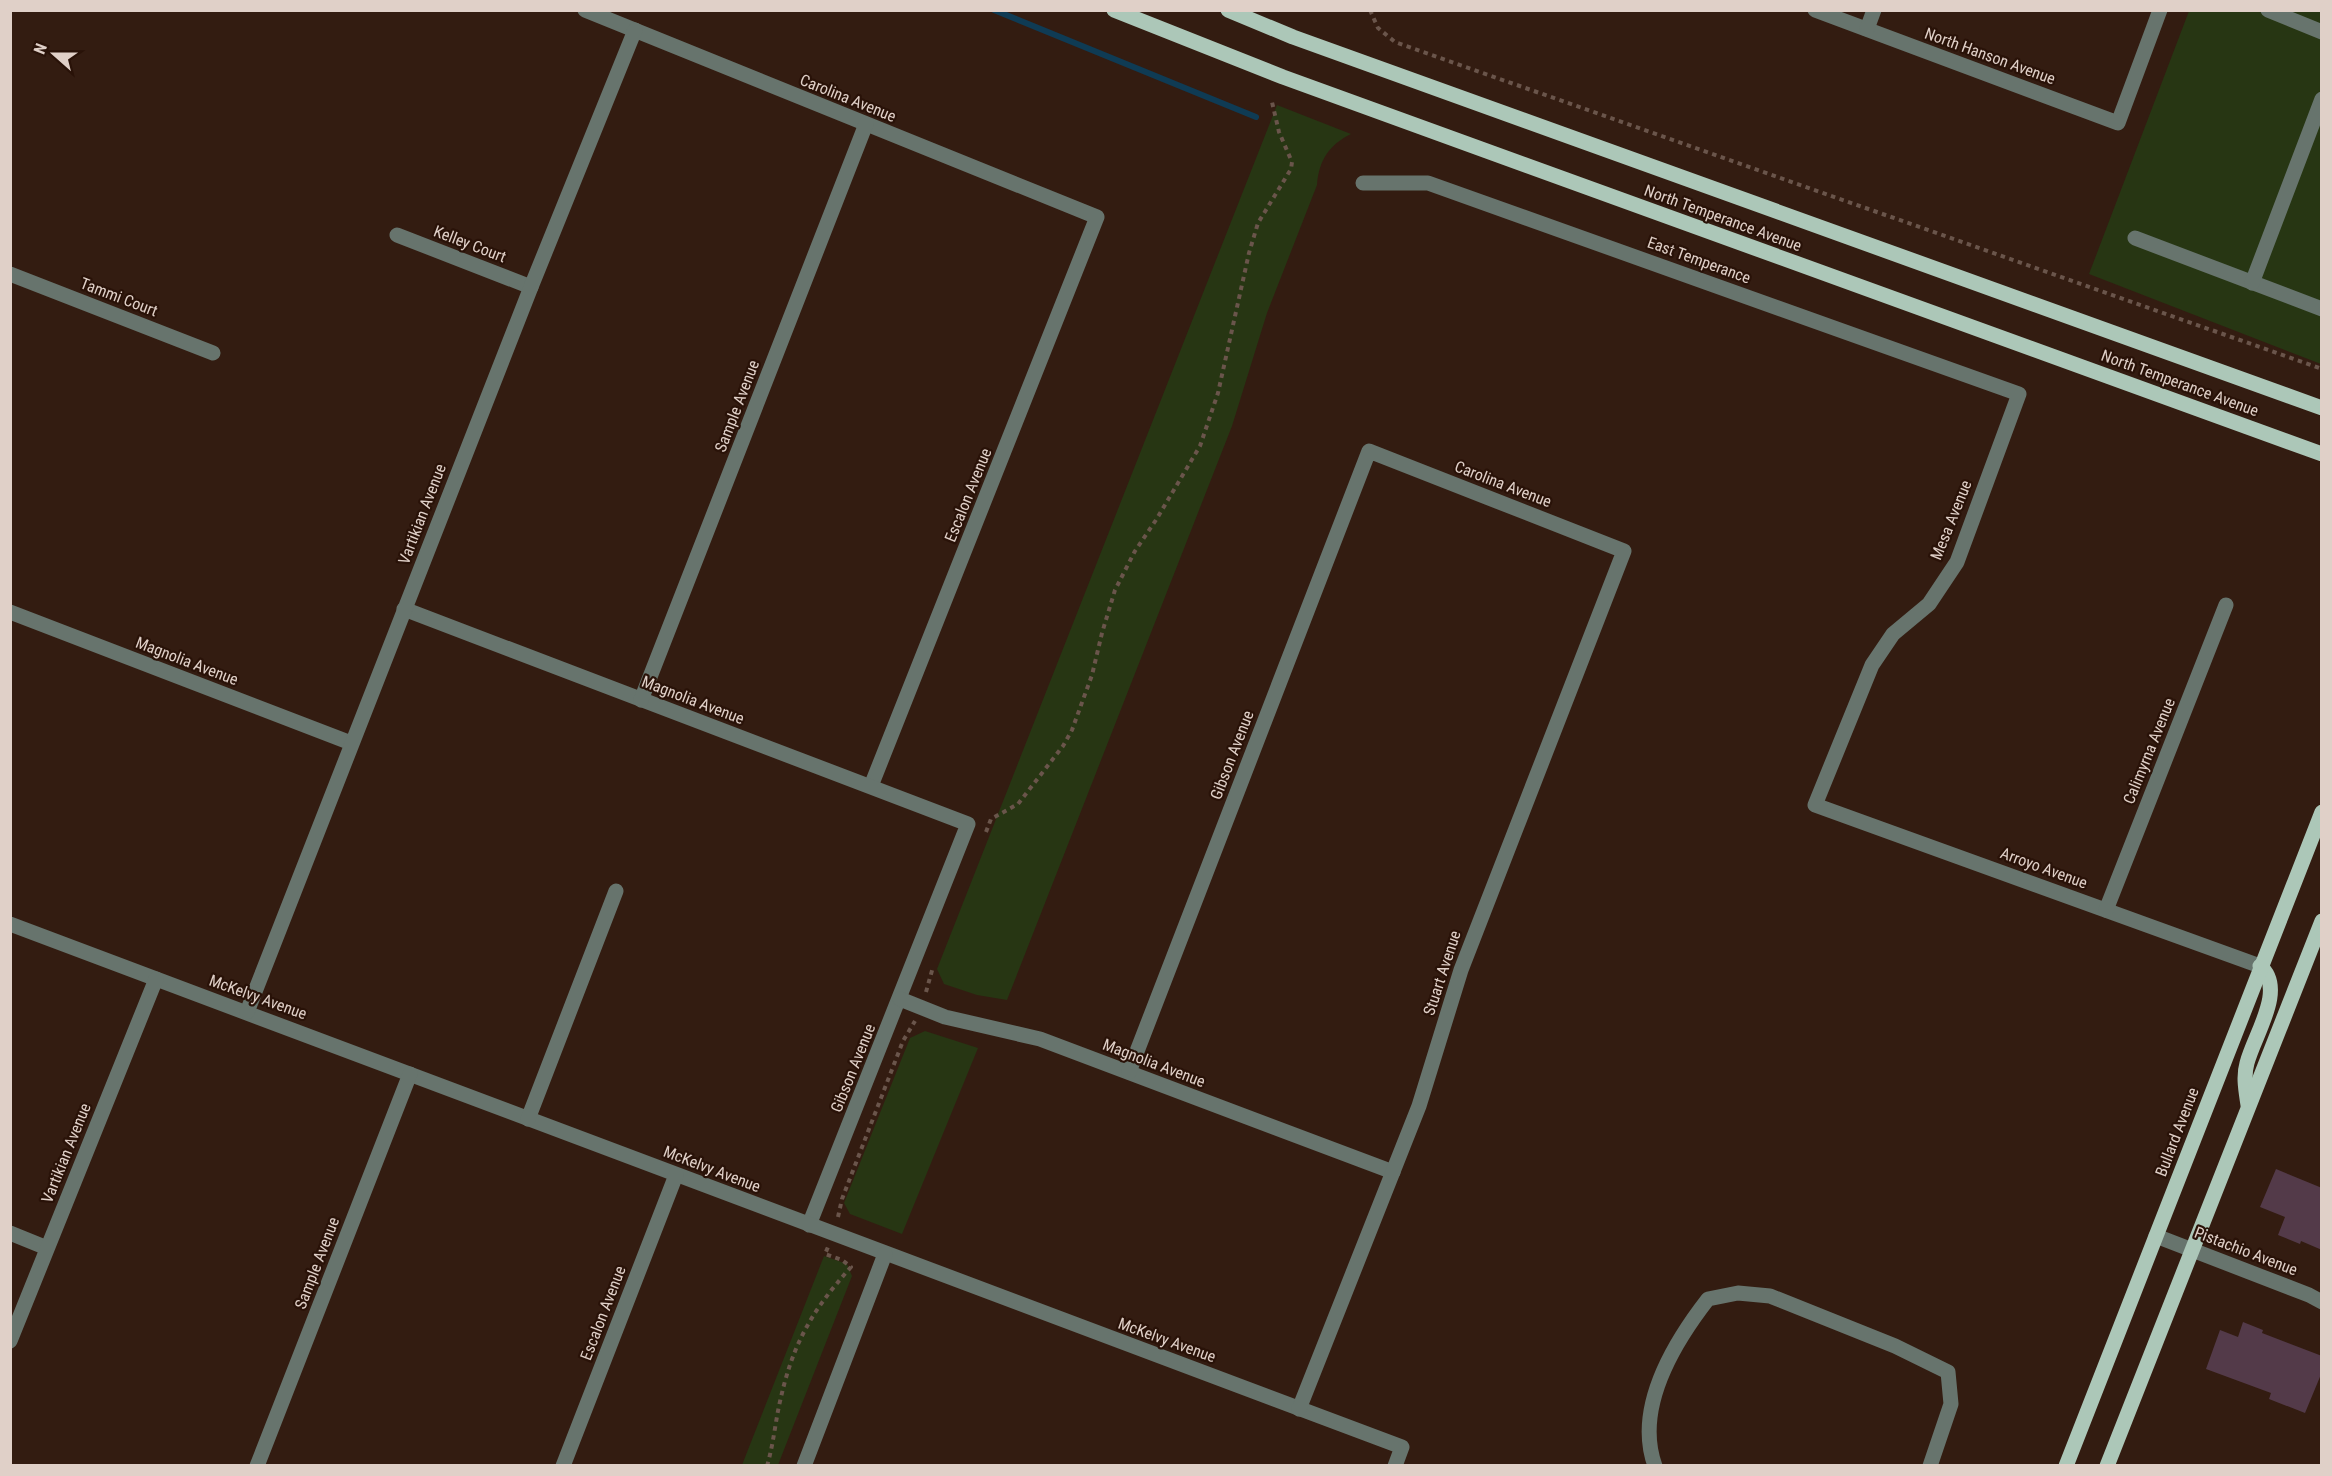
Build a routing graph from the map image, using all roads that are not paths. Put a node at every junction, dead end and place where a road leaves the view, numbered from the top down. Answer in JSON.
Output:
{"nodes":[{"id":1,"x":585,"y":10,"type":"edge"},
{"id":2,"x":1114,"y":10,"type":"edge"},
{"id":3,"x":1228,"y":10,"type":"edge"},
{"id":4,"x":1815,"y":10,"type":"edge"},
{"id":5,"x":1874,"y":10,"type":"edge"},
{"id":6,"x":2160,"y":10,"type":"edge"},
{"id":7,"x":2268,"y":10,"type":"edge"},
{"id":8,"x":1867,"y":29,"type":"junction"},
{"id":9,"x":635,"y":30,"type":"junction"},
{"id":10,"x":2322,"y":32,"type":"edge"},
{"id":11,"x":2322,"y":99,"type":"edge"},
{"id":12,"x":866,"y":124,"type":"junction"},
{"id":13,"x":1363,"y":183,"type":"dead end"},
{"id":14,"x":1097,"y":217,"type":"joint"},
{"id":15,"x":397,"y":235,"type":"dead end"},
{"id":16,"x":2135,"y":238,"type":"dead end"},
{"id":17,"x":10,"y":274,"type":"edge"},
{"id":18,"x":2252,"y":283,"type":"junction"},
{"id":19,"x":531,"y":287,"type":"junction"},
{"id":20,"x":2322,"y":309,"type":"edge"},
{"id":21,"x":213,"y":353,"type":"dead end"},
{"id":22,"x":2019,"y":394,"type":"joint"},
{"id":23,"x":2322,"y":408,"type":"edge"},
{"id":24,"x":1369,"y":451,"type":"joint"},
{"id":25,"x":2322,"y":454,"type":"edge"},
{"id":26,"x":1624,"y":551,"type":"joint"},
{"id":27,"x":2226,"y":605,"type":"dead end"},
{"id":28,"x":404,"y":609,"type":"junction"},
{"id":29,"x":10,"y":612,"type":"edge"},
{"id":30,"x":641,"y":700,"type":"junction"},
{"id":31,"x":351,"y":743,"type":"junction"},
{"id":32,"x":871,"y":786,"type":"junction"},
{"id":33,"x":1815,"y":805,"type":"joint"},
{"id":34,"x":2322,"y":812,"type":"edge"},
{"id":35,"x":968,"y":824,"type":"joint"},
{"id":36,"x":616,"y":891,"type":"dead end"},
{"id":37,"x":2106,"y":910,"type":"junction"},
{"id":38,"x":2322,"y":921,"type":"edge"},
{"id":39,"x":10,"y":924,"type":"edge"},
{"id":40,"x":2260,"y":966,"type":"junction"},
{"id":41,"x":156,"y":979,"type":"junction"},
{"id":42,"x":900,"y":999,"type":"junction"},
{"id":43,"x":247,"y":1012,"type":"junction"},
{"id":44,"x":1129,"y":1072,"type":"junction"},
{"id":45,"x":410,"y":1074,"type":"junction"},
{"id":46,"x":2248,"y":1105,"type":"junction"},
{"id":47,"x":528,"y":1119,"type":"junction"},
{"id":48,"x":1393,"y":1172,"type":"junction"},
{"id":49,"x":676,"y":1174,"type":"junction"},
{"id":50,"x":809,"y":1225,"type":"junction"},
{"id":51,"x":10,"y":1233,"type":"edge"},
{"id":52,"x":2156,"y":1236,"type":"junction"},
{"id":53,"x":47,"y":1248,"type":"junction"},
{"id":54,"x":2192,"y":1250,"type":"junction"},
{"id":55,"x":885,"y":1254,"type":"junction"},
{"id":56,"x":2322,"y":1302,"type":"edge"},
{"id":57,"x":10,"y":1341,"type":"edge"},
{"id":58,"x":1299,"y":1409,"type":"junction"},
{"id":59,"x":257,"y":1466,"type":"edge"},
{"id":60,"x":563,"y":1466,"type":"edge"},
{"id":61,"x":804,"y":1466,"type":"edge"},
{"id":62,"x":1395,"y":1466,"type":"edge"},
{"id":63,"x":1655,"y":1466,"type":"edge"},
{"id":64,"x":1930,"y":1466,"type":"edge"},
{"id":65,"x":2066,"y":1466,"type":"edge"},
{"id":66,"x":2107,"y":1466,"type":"edge"}],
"edges":[{"from":1,"to":9,"type":"street","name":"Carolina Avenue"},
{"from":2,"to":25,"type":"main road","name":"North Temperance Avenue"},
{"from":3,"to":23,"type":"main road","name":"North Temperance Avenue"},
{"from":4,"to":8,"type":"street","name":"North Hanson Avenue"},
{"from":5,"to":8,"type":"street"},
{"from":6,"to":8,"type":"street","name":"North Hanson Avenue"},
{"from":7,"to":10,"type":"street"},
{"from":9,"to":12,"type":"street","name":"Carolina Avenue"},
{"from":9,"to":19,"type":"street","name":"Vartikian Avenue"},
{"from":11,"to":18,"type":"street"},
{"from":12,"to":14,"type":"street","name":"Carolina Avenue"},
{"from":12,"to":30,"type":"street","name":"Sample Avenue"},
{"from":13,"to":22,"type":"street","name":"East Temperance"},
{"from":14,"to":32,"type":"street","name":"Escalon Avenue"},
{"from":15,"to":19,"type":"street","name":"Kelley Court"},
{"from":16,"to":18,"type":"street"},
{"from":17,"to":21,"type":"street","name":"Tammi Court"},
{"from":18,"to":20,"type":"street"},
{"from":19,"to":28,"type":"street","name":"Vartikian Avenue"},
{"from":22,"to":33,"type":"street","name":"Mesa Avenue"},
{"from":24,"to":26,"type":"street","name":"Carolina Avenue"},
{"from":24,"to":44,"type":"street","name":"Gibson Avenue"},
{"from":26,"to":48,"type":"street","name":"Stuart Avenue"},
{"from":27,"to":37,"type":"street","name":"Calimyrna Avenue"},
{"from":28,"to":30,"type":"street","name":"Magnolia Avenue"},
{"from":28,"to":31,"type":"street","name":"Vartikian Avenue"},
{"from":29,"to":31,"type":"street","name":"Magnolia Avenue"},
{"from":30,"to":32,"type":"street","name":"Magnolia Avenue"},
{"from":31,"to":43,"type":"street","name":"Vartikian Avenue"},
{"from":32,"to":35,"type":"street","name":"Magnolia Avenue"},
{"from":33,"to":37,"type":"street","name":"Arroyo Avenue"},
{"from":34,"to":40,"type":"main road","name":"Bullard Avenue"},
{"from":35,"to":42,"type":"street","name":"Gibson Avenue"},
{"from":36,"to":47,"type":"street"},
{"from":37,"to":40,"type":"street","name":"Arroyo Avenue"},
{"from":38,"to":46,"type":"main road"},
{"from":39,"to":41,"type":"street","name":"McKelvy Avenue"},
{"from":40,"to":46,"type":"main road"},
{"from":40,"to":52,"type":"main road","name":"Bullard Avenue"},
{"from":41,"to":43,"type":"street","name":"McKelvy Avenue"},
{"from":41,"to":53,"type":"street","name":"Vartikian Avenue"},
{"from":42,"to":44,"type":"street","name":"Magnolia Avenue"},
{"from":42,"to":50,"type":"street","name":"Gibson Avenue"},
{"from":43,"to":45,"type":"street","name":"McKelvy Avenue"},
{"from":44,"to":48,"type":"street","name":"Magnolia Avenue"},
{"from":45,"to":47,"type":"street","name":"McKelvy Avenue"},
{"from":45,"to":59,"type":"street","name":"Sample Avenue"},
{"from":46,"to":54,"type":"main road"},
{"from":47,"to":49,"type":"street","name":"McKelvy Avenue"},
{"from":48,"to":58,"type":"street","name":"Stuart Avenue"},
{"from":49,"to":50,"type":"street","name":"McKelvy Avenue"},
{"from":49,"to":60,"type":"street","name":"Escalon Avenue"},
{"from":50,"to":55,"type":"street","name":"McKelvy Avenue"},
{"from":51,"to":53,"type":"street"},
{"from":52,"to":54,"type":"street","name":"Pistachio Avenue"},
{"from":52,"to":65,"type":"main road","name":"Bullard Avenue"},
{"from":53,"to":57,"type":"street","name":"Vartikian Avenue"},
{"from":54,"to":56,"type":"street","name":"Pistachio Avenue"},
{"from":54,"to":66,"type":"main road"},
{"from":55,"to":58,"type":"street","name":"McKelvy Avenue"},
{"from":55,"to":61,"type":"street"},
{"from":58,"to":62,"type":"street","name":"McKelvy Avenue"},
{"from":63,"to":64,"type":"street"}]}
